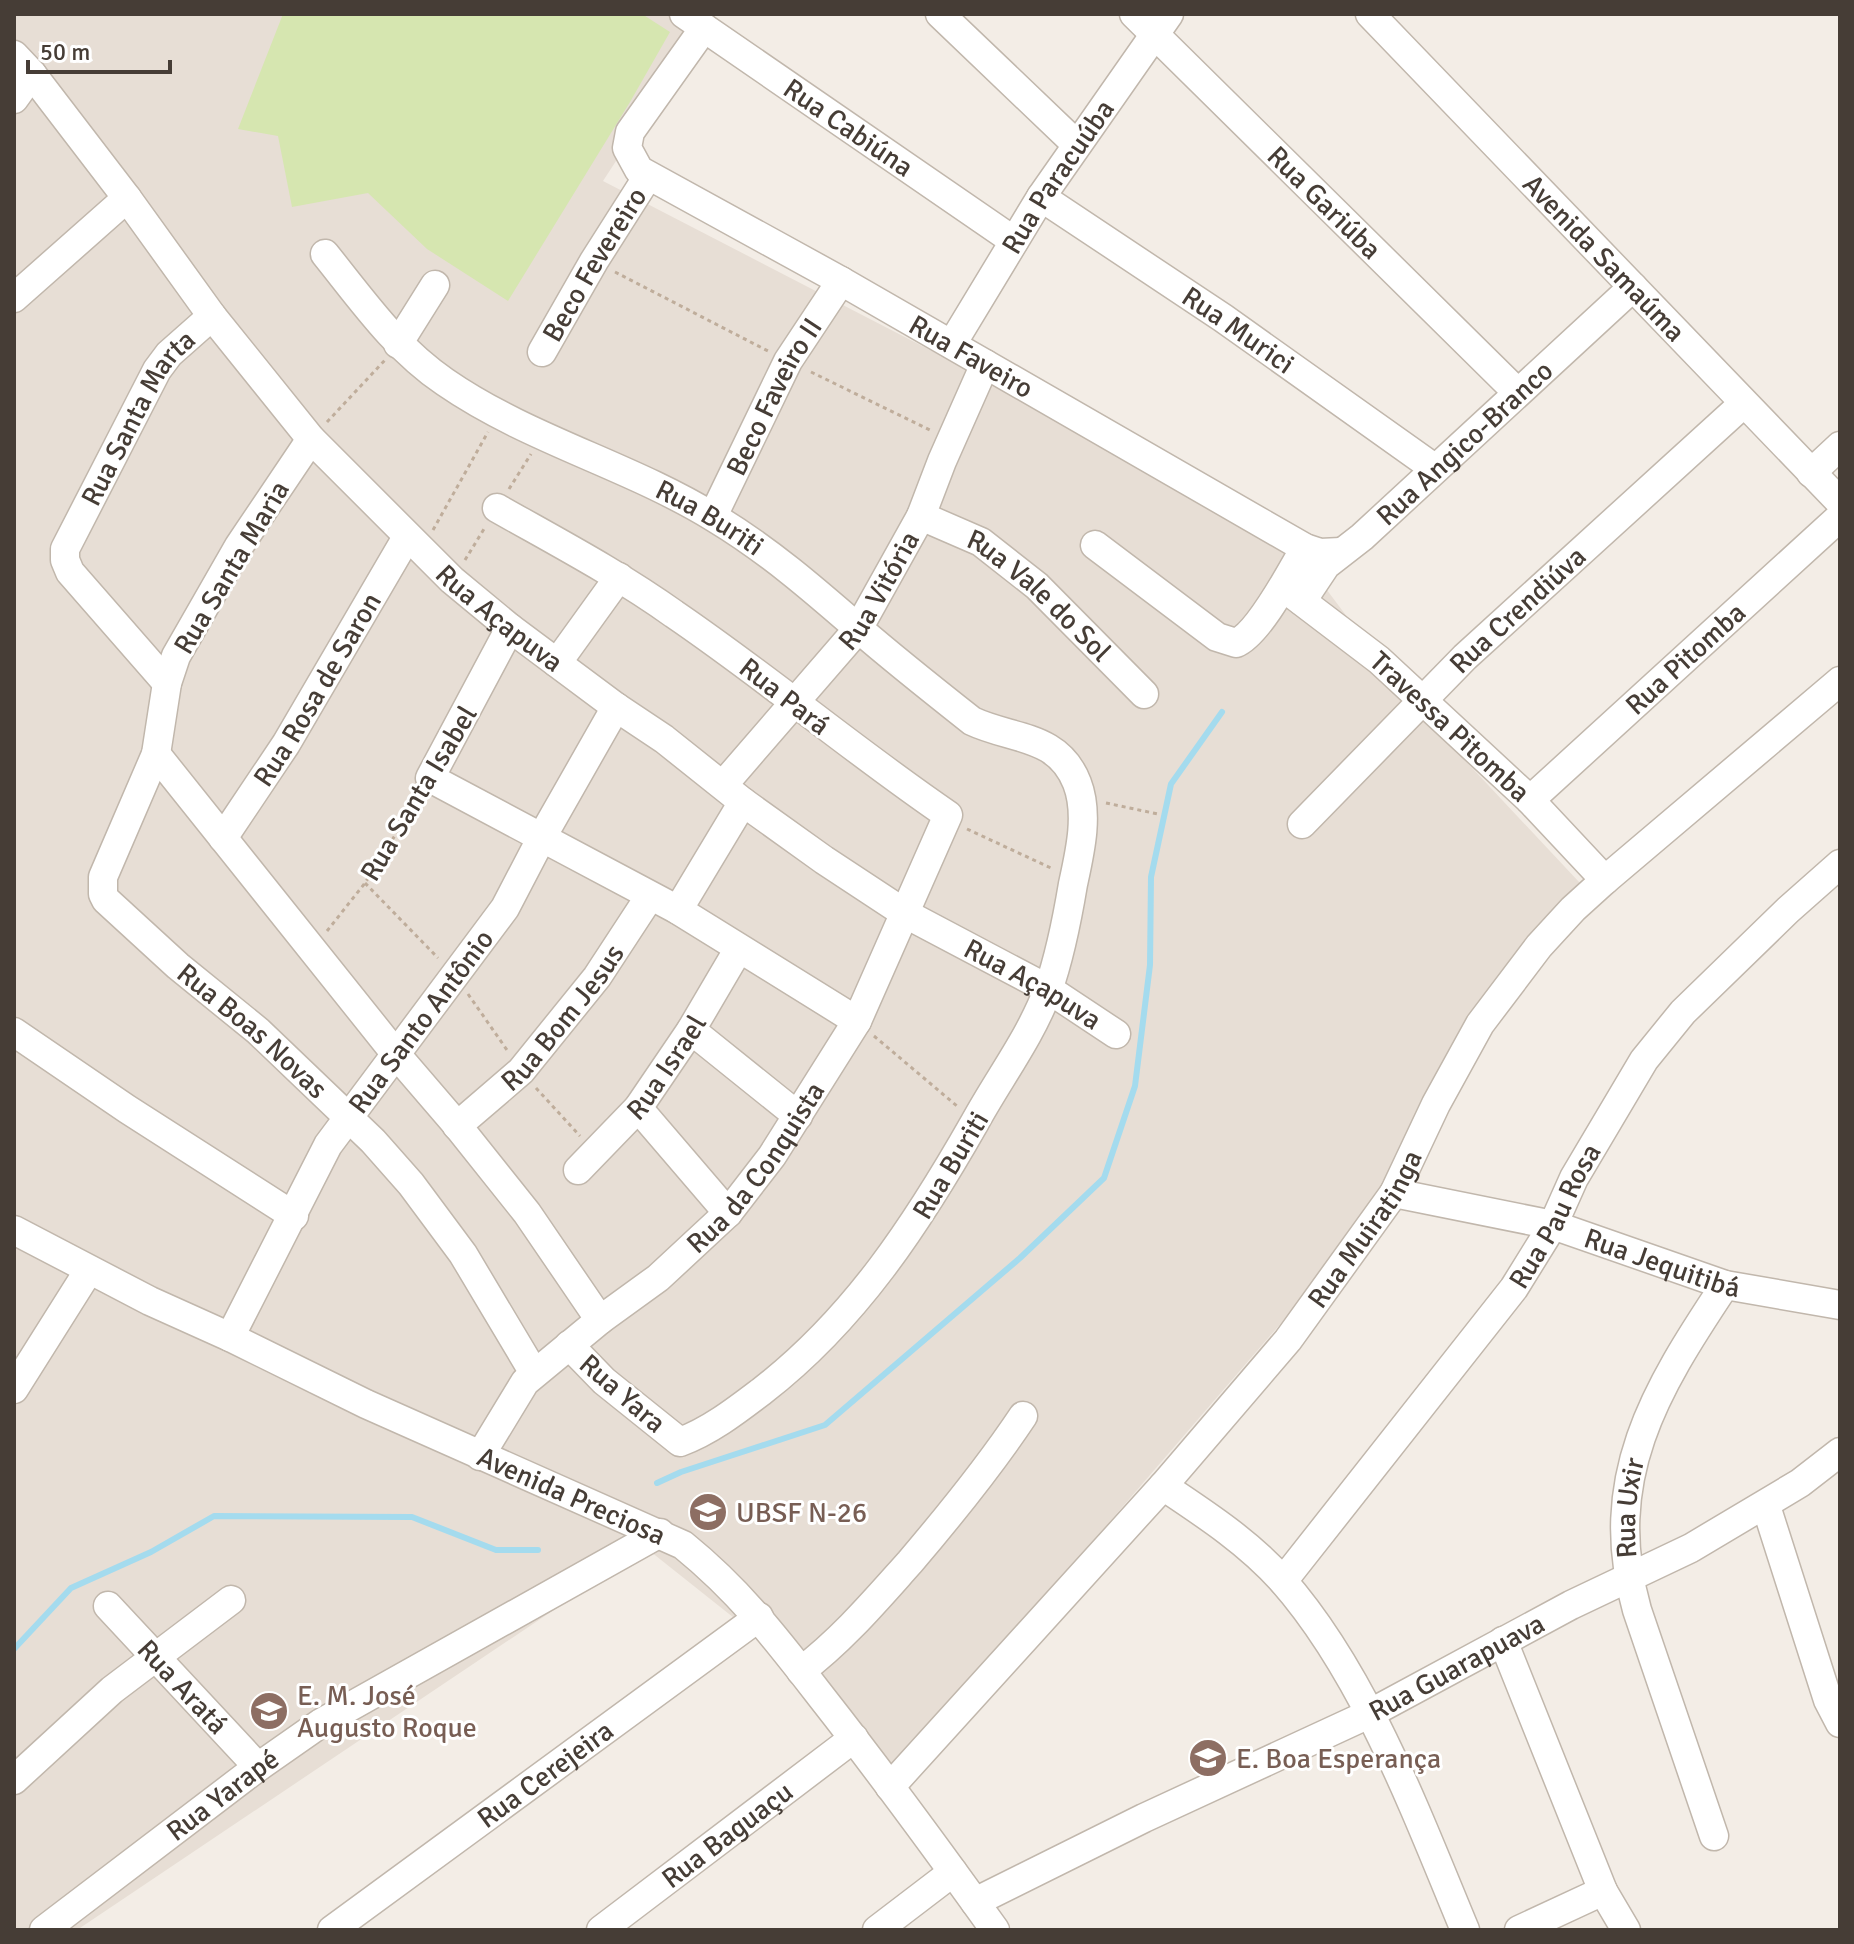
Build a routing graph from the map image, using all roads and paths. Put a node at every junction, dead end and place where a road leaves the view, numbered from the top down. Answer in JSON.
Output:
{"nodes":[{"id":1,"x":940,"y":14,"type":"edge"},
{"id":2,"x":1372,"y":14,"type":"edge"},
{"id":3,"x":694,"y":21,"type":"edge"},
{"id":4,"x":1152,"y":21,"type":"edge"},
{"id":5,"x":23,"y":65,"type":"edge"},
{"id":6,"x":14,"y":99,"type":"edge"},
{"id":7,"x":1076,"y":144,"type":"junction"},
{"id":8,"x":648,"y":176,"type":"junction"},
{"id":9,"x":1041,"y":197,"type":"junction"},
{"id":10,"x":127,"y":198,"type":"junction"},
{"id":11,"x":1014,"y":241,"type":"junction"},
{"id":12,"x":325,"y":254,"type":"dead end"},
{"id":13,"x":841,"y":281,"type":"junction"},
{"id":14,"x":435,"y":285,"type":"dead end"},
{"id":15,"x":1633,"y":287,"type":"junction"},
{"id":16,"x":14,"y":298,"type":"edge"},
{"id":17,"x":212,"y":316,"type":"junction"},
{"id":18,"x":398,"y":344,"type":"junction"},
{"id":19,"x":952,"y":344,"type":"junction"},
{"id":20,"x":542,"y":352,"type":"dead end"},
{"id":21,"x":985,"y":364,"type":"junction"},
{"id":22,"x":1517,"y":392,"type":"junction"},
{"id":23,"x":1743,"y":404,"type":"junction"},
{"id":24,"x":497,"y":415,"type":"junction"},
{"id":25,"x":311,"y":439,"type":"junction"},
{"id":26,"x":1840,"y":446,"type":"edge"},
{"id":27,"x":1434,"y":468,"type":"junction"},
{"id":28,"x":1811,"y":473,"type":"junction"},
{"id":29,"x":1840,"y":502,"type":"edge"},
{"id":30,"x":497,"y":508,"type":"dead end"},
{"id":31,"x":713,"y":516,"type":"junction"},
{"id":32,"x":921,"y":516,"type":"junction"},
{"id":33,"x":1840,"y":517,"type":"edge"},
{"id":34,"x":414,"y":544,"type":"junction"},
{"id":35,"x":1095,"y":545,"type":"dead end"},
{"id":36,"x":1305,"y":548,"type":"junction"},
{"id":37,"x":1341,"y":552,"type":"junction"},
{"id":38,"x":619,"y":577,"type":"junction"},
{"id":39,"x":1293,"y":594,"type":"junction"},
{"id":40,"x":510,"y":628,"type":"junction"},
{"id":41,"x":858,"y":629,"type":"junction"},
{"id":42,"x":557,"y":663,"type":"junction"},
{"id":43,"x":1840,"y":681,"type":"edge"},
{"id":44,"x":167,"y":683,"type":"junction"},
{"id":45,"x":1144,"y":694,"type":"dead end"},
{"id":46,"x":1423,"y":700,"type":"junction"},
{"id":47,"x":794,"y":703,"type":"junction"},
{"id":48,"x":616,"y":707,"type":"junction"},
{"id":49,"x":156,"y":754,"type":"junction"},
{"id":50,"x":430,"y":778,"type":"junction"},
{"id":51,"x":733,"y":794,"type":"junction"},
{"id":52,"x":1081,"y":798,"type":"junction"},
{"id":53,"x":1530,"y":800,"type":"junction"},
{"id":54,"x":1158,"y":814,"type":"dead end"},
{"id":55,"x":948,"y":815,"type":"junction"},
{"id":56,"x":1302,"y":824,"type":"dead end"},
{"id":57,"x":542,"y":837,"type":"junction"},
{"id":58,"x":223,"y":838,"type":"junction"},
{"id":59,"x":1840,"y":864,"type":"edge"},
{"id":60,"x":1075,"y":877,"type":"junction"},
{"id":61,"x":1605,"y":880,"type":"junction"},
{"id":62,"x":103,"y":889,"type":"joint"},
{"id":63,"x":650,"y":896,"type":"junction"},
{"id":64,"x":678,"y":910,"type":"junction"},
{"id":65,"x":906,"y":914,"type":"junction"},
{"id":66,"x":313,"y":950,"type":"junction"},
{"id":67,"x":738,"y":950,"type":"junction"},
{"id":68,"x":1048,"y":989,"type":"junction"},
{"id":69,"x":857,"y":1021,"type":"junction"},
{"id":70,"x":691,"y":1030,"type":"junction"},
{"id":71,"x":14,"y":1032,"type":"edge"},
{"id":72,"x":1116,"y":1034,"type":"dead end"},
{"id":73,"x":395,"y":1053,"type":"junction"},
{"id":74,"x":521,"y":1071,"type":"junction"},
{"id":75,"x":638,"y":1108,"type":"junction"},
{"id":76,"x":798,"y":1116,"type":"junction"},
{"id":77,"x":347,"y":1117,"type":"junction"},
{"id":78,"x":975,"y":1121,"type":"junction"},
{"id":79,"x":457,"y":1126,"type":"junction"},
{"id":80,"x":587,"y":1162,"type":"joint"},
{"id":81,"x":1394,"y":1193,"type":"junction"},
{"id":82,"x":728,"y":1213,"type":"junction"},
{"id":83,"x":294,"y":1216,"type":"junction"},
{"id":84,"x":1553,"y":1225,"type":"junction"},
{"id":85,"x":14,"y":1230,"type":"edge"},
{"id":86,"x":89,"y":1270,"type":"junction"},
{"id":87,"x":1725,"y":1285,"type":"junction"},
{"id":88,"x":1840,"y":1305,"type":"edge"},
{"id":89,"x":600,"y":1320,"type":"junction"},
{"id":90,"x":230,"y":1337,"type":"junction"},
{"id":91,"x":569,"y":1345,"type":"junction"},
{"id":92,"x":534,"y":1373,"type":"junction"},
{"id":93,"x":14,"y":1389,"type":"edge"},
{"id":94,"x":1023,"y":1416,"type":"dead end"},
{"id":95,"x":677,"y":1441,"type":"joint"},
{"id":96,"x":1840,"y":1452,"type":"edge"},
{"id":97,"x":480,"y":1456,"type":"junction"},
{"id":98,"x":1163,"y":1486,"type":"junction"},
{"id":99,"x":1766,"y":1506,"type":"junction"},
{"id":100,"x":660,"y":1533,"type":"junction"},
{"id":101,"x":1628,"y":1579,"type":"junction"},
{"id":102,"x":1283,"y":1581,"type":"junction"},
{"id":103,"x":231,"y":1600,"type":"dead end"},
{"id":104,"x":108,"y":1606,"type":"dead end"},
{"id":105,"x":759,"y":1617,"type":"junction"},
{"id":106,"x":1503,"y":1641,"type":"junction"},
{"id":107,"x":154,"y":1656,"type":"junction"},
{"id":108,"x":801,"y":1671,"type":"junction"},
{"id":109,"x":1369,"y":1714,"type":"junction"},
{"id":110,"x":1840,"y":1723,"type":"edge"},
{"id":111,"x":854,"y":1738,"type":"junction"},
{"id":112,"x":258,"y":1767,"type":"junction"},
{"id":113,"x":14,"y":1780,"type":"edge"},
{"id":114,"x":890,"y":1787,"type":"junction"},
{"id":115,"x":1714,"y":1836,"type":"dead end"},
{"id":116,"x":953,"y":1872,"type":"junction"},
{"id":117,"x":1603,"y":1891,"type":"junction"},
{"id":118,"x":975,"y":1902,"type":"junction"},
{"id":119,"x":44,"y":1930,"type":"edge"},
{"id":120,"x":332,"y":1930,"type":"edge"},
{"id":121,"x":601,"y":1930,"type":"edge"},
{"id":122,"x":877,"y":1930,"type":"edge"},
{"id":123,"x":995,"y":1930,"type":"edge"},
{"id":124,"x":1465,"y":1930,"type":"edge"},
{"id":125,"x":1519,"y":1930,"type":"edge"},
{"id":126,"x":1626,"y":1930,"type":"edge"}],
"edges":[{"from":1,"to":7,"type":"street"},
{"from":2,"to":15,"type":"street","name":"Avenida Samaúma"},
{"from":3,"to":8,"type":"street","name":"Rua Faveiro"},
{"from":3,"to":11,"type":"street","name":"Rua Cabiúna"},
{"from":4,"to":7,"type":"street","name":"Rua Paracuúba"},
{"from":4,"to":22,"type":"street","name":"Rua Gariúba"},
{"from":5,"to":6,"type":"street"},
{"from":5,"to":10,"type":"street","name":"Rua Açapuva"},
{"from":7,"to":9,"type":"street","name":"Rua Paracuúba"},
{"from":8,"to":13,"type":"street","name":"Rua Faveiro"},
{"from":8,"to":20,"type":"street","name":"Beco Fevereiro"},
{"from":9,"to":11,"type":"street","name":"Rua Paracuúba"},
{"from":9,"to":27,"type":"street","name":"Rua Murici"},
{"from":10,"to":16,"type":"street"},
{"from":10,"to":17,"type":"street","name":"Rua Açapuva"},
{"from":11,"to":19,"type":"street","name":"Rua Paracuúba"},
{"from":12,"to":18,"type":"street","name":"Rua Buriti"},
{"from":13,"to":19,"type":"street","name":"Rua Faveiro"},
{"from":13,"to":31,"type":"street","name":"Beco Faveiro II"},
{"from":14,"to":18,"type":"street"},
{"from":15,"to":22,"type":"street","name":"Rua Angico-Branco"},
{"from":15,"to":23,"type":"street","name":"Avenida Samaúma"},
{"from":17,"to":25,"type":"street","name":"Rua Açapuva"},
{"from":17,"to":44,"type":"street","name":"Rua Santa Marta"},
{"from":18,"to":24,"type":"street","name":"Rua Buriti"},
{"from":18,"to":25,"type":"path"},
{"from":19,"to":21,"type":"street","name":"Rua Faveiro"},
{"from":21,"to":32,"type":"street","name":"Rua Vitória"},
{"from":21,"to":36,"type":"street","name":"Rua Faveiro"},
{"from":22,"to":27,"type":"street","name":"Rua Angico-Branco"},
{"from":23,"to":28,"type":"street","name":"Avenida Samaúma"},
{"from":23,"to":46,"type":"street","name":"Rua Crendiúva"},
{"from":24,"to":31,"type":"street","name":"Rua Buriti"},
{"from":24,"to":34,"type":"path"},
{"from":25,"to":34,"type":"street","name":"Rua Açapuva"},
{"from":25,"to":44,"type":"street","name":"Rua Santa Maria"},
{"from":26,"to":28,"type":"street"},
{"from":27,"to":37,"type":"street","name":"Rua Angico-Branco"},
{"from":28,"to":29,"type":"street","name":"Avenida Samaúma"},
{"from":30,"to":38,"type":"street","name":"Rua Pará"},
{"from":31,"to":41,"type":"street","name":"Rua Buriti"},
{"from":32,"to":41,"type":"street","name":"Rua Vitória"},
{"from":32,"to":45,"type":"street","name":"Rua Vale do Sol"},
{"from":33,"to":53,"type":"street","name":"Rua Pitomba"},
{"from":34,"to":40,"type":"street","name":"Rua Açapuva"},
{"from":34,"to":58,"type":"street","name":"Rua Rosa de Saron"},
{"from":35,"to":39,"type":"street"},
{"from":36,"to":37,"type":"street","name":"Rua Faveiro"},
{"from":36,"to":39,"type":"street"},
{"from":37,"to":39,"type":"street","name":"Rua Angico-Branco"},
{"from":38,"to":42,"type":"street"},
{"from":38,"to":47,"type":"street","name":"Rua Pará"},
{"from":39,"to":46,"type":"street","name":"Travessa Pitomba"},
{"from":40,"to":42,"type":"street","name":"Rua Açapuva"},
{"from":40,"to":50,"type":"street","name":"Rua Santa Isabel"},
{"from":41,"to":47,"type":"street","name":"Rua Vitória"},
{"from":41,"to":52,"type":"street","name":"Rua Buriti"},
{"from":42,"to":48,"type":"street","name":"Rua Açapuva"},
{"from":43,"to":61,"type":"street","name":"Rua Muiratinga"},
{"from":44,"to":49,"type":"street","name":"Rua Santa Maria"},
{"from":46,"to":53,"type":"street","name":"Travessa Pitomba"},
{"from":46,"to":56,"type":"street","name":"Rua Crendiúva"},
{"from":47,"to":51,"type":"street","name":"Rua Vitória"},
{"from":47,"to":55,"type":"street","name":"Rua Pará"},
{"from":48,"to":51,"type":"street","name":"Rua Açapuva"},
{"from":48,"to":57,"type":"street","name":"Rua Santo Antônio"},
{"from":49,"to":58,"type":"street"},
{"from":49,"to":62,"type":"street","name":"Rua Santa Maria"},
{"from":50,"to":57,"type":"street"},
{"from":50,"to":66,"type":"path","name":"Rua Santa Isabel"},
{"from":51,"to":64,"type":"street","name":"Rua Vitória"},
{"from":51,"to":65,"type":"street","name":"Rua Açapuva"},
{"from":52,"to":54,"type":"path"},
{"from":52,"to":60,"type":"street","name":"Rua Buriti"},
{"from":53,"to":61,"type":"street","name":"Travessa Pitomba"},
{"from":55,"to":60,"type":"path"},
{"from":55,"to":65,"type":"street","name":"Rua da Conquista"},
{"from":57,"to":63,"type":"street"},
{"from":57,"to":73,"type":"street","name":"Rua Santo Antônio"},
{"from":58,"to":66,"type":"street"},
{"from":59,"to":84,"type":"street","name":"Rua Pau Rosa"},
{"from":60,"to":68,"type":"street","name":"Rua Buriti"},
{"from":61,"to":81,"type":"street","name":"Rua Muiratinga"},
{"from":62,"to":77,"type":"street","name":"Rua Boas Novas"},
{"from":63,"to":64,"type":"street"},
{"from":63,"to":74,"type":"street","name":"Rua Bom Jesus"},
{"from":64,"to":67,"type":"street"},
{"from":65,"to":68,"type":"street","name":"Rua Açapuva"},
{"from":65,"to":69,"type":"street","name":"Rua da Conquista"},
{"from":66,"to":73,"type":"street"},
{"from":67,"to":69,"type":"street"},
{"from":67,"to":70,"type":"street","name":"Rua Israel"},
{"from":68,"to":72,"type":"street","name":"Rua Açapuva"},
{"from":68,"to":78,"type":"street","name":"Rua Buriti"},
{"from":69,"to":76,"type":"street","name":"Rua da Conquista"},
{"from":69,"to":78,"type":"path"},
{"from":70,"to":75,"type":"street","name":"Rua Israel"},
{"from":70,"to":76,"type":"street"},
{"from":71,"to":83,"type":"street"},
{"from":73,"to":77,"type":"street","name":"Rua Santo Antônio"},
{"from":73,"to":79,"type":"street"},
{"from":74,"to":79,"type":"street","name":"Rua Bom Jesus"},
{"from":74,"to":80,"type":"path"},
{"from":75,"to":80,"type":"street","name":"Rua Israel"},
{"from":75,"to":82,"type":"street"},
{"from":76,"to":82,"type":"street","name":"Rua da Conquista"},
{"from":77,"to":83,"type":"street","name":"Rua Santo Antônio"},
{"from":77,"to":92,"type":"street","name":"Rua Boas Novas"},
{"from":78,"to":95,"type":"street","name":"Rua Buriti"},
{"from":79,"to":89,"type":"street"},
{"from":81,"to":84,"type":"street","name":"Rua Jequitibá"},
{"from":81,"to":98,"type":"street","name":"Rua Muiratinga"},
{"from":82,"to":89,"type":"street","name":"Rua da Conquista"},
{"from":83,"to":90,"type":"street","name":"Rua Santo Antônio"},
{"from":84,"to":87,"type":"street","name":"Rua Jequitibá"},
{"from":84,"to":102,"type":"street","name":"Rua Pau Rosa"},
{"from":85,"to":86,"type":"street","name":"Avenida Preciosa"},
{"from":86,"to":90,"type":"street","name":"Avenida Preciosa"},
{"from":86,"to":93,"type":"street"},
{"from":87,"to":88,"type":"street","name":"Rua Jequitibá"},
{"from":87,"to":101,"type":"street","name":"Rua Uxir"},
{"from":89,"to":91,"type":"street","name":"Rua da Conquista"},
{"from":90,"to":97,"type":"street","name":"Avenida Preciosa"},
{"from":91,"to":92,"type":"street","name":"Rua da Conquista"},
{"from":91,"to":95,"type":"street","name":"Rua Yara"},
{"from":92,"to":97,"type":"street","name":"Rua da Conquista"},
{"from":94,"to":108,"type":"street"},
{"from":96,"to":99,"type":"street","name":"Rua Guarapuava"},
{"from":97,"to":100,"type":"street","name":"Avenida Preciosa"},
{"from":98,"to":102,"type":"street"},
{"from":98,"to":114,"type":"street","name":"Rua Muiratinga"},
{"from":99,"to":101,"type":"street","name":"Rua Guarapuava"},
{"from":99,"to":110,"type":"street"},
{"from":100,"to":105,"type":"street","name":"Avenida Preciosa"},
{"from":100,"to":112,"type":"street","name":"Rua Yarapé"},
{"from":101,"to":106,"type":"street","name":"Rua Guarapuava"},
{"from":101,"to":115,"type":"street","name":"Rua Uxir"},
{"from":102,"to":109,"type":"street"},
{"from":103,"to":107,"type":"street"},
{"from":104,"to":107,"type":"street","name":"Rua Aratá"},
{"from":105,"to":108,"type":"street","name":"Avenida Preciosa"},
{"from":105,"to":120,"type":"street","name":"Rua Cerejeira"},
{"from":106,"to":109,"type":"street","name":"Rua Guarapuava"},
{"from":106,"to":117,"type":"street"},
{"from":107,"to":112,"type":"street","name":"Rua Aratá"},
{"from":107,"to":113,"type":"street"},
{"from":108,"to":111,"type":"street","name":"Avenida Preciosa"},
{"from":109,"to":118,"type":"street","name":"Rua Guarapuava"},
{"from":109,"to":124,"type":"street"},
{"from":111,"to":114,"type":"street","name":"Avenida Preciosa"},
{"from":111,"to":121,"type":"street","name":"Rua Baguaçu"},
{"from":112,"to":119,"type":"street","name":"Rua Yarapé"},
{"from":114,"to":116,"type":"street","name":"Avenida Preciosa"},
{"from":116,"to":118,"type":"street","name":"Avenida Preciosa"},
{"from":116,"to":122,"type":"street"},
{"from":117,"to":125,"type":"street"},
{"from":117,"to":126,"type":"street"},
{"from":118,"to":123,"type":"street","name":"Avenida Preciosa"}]}
